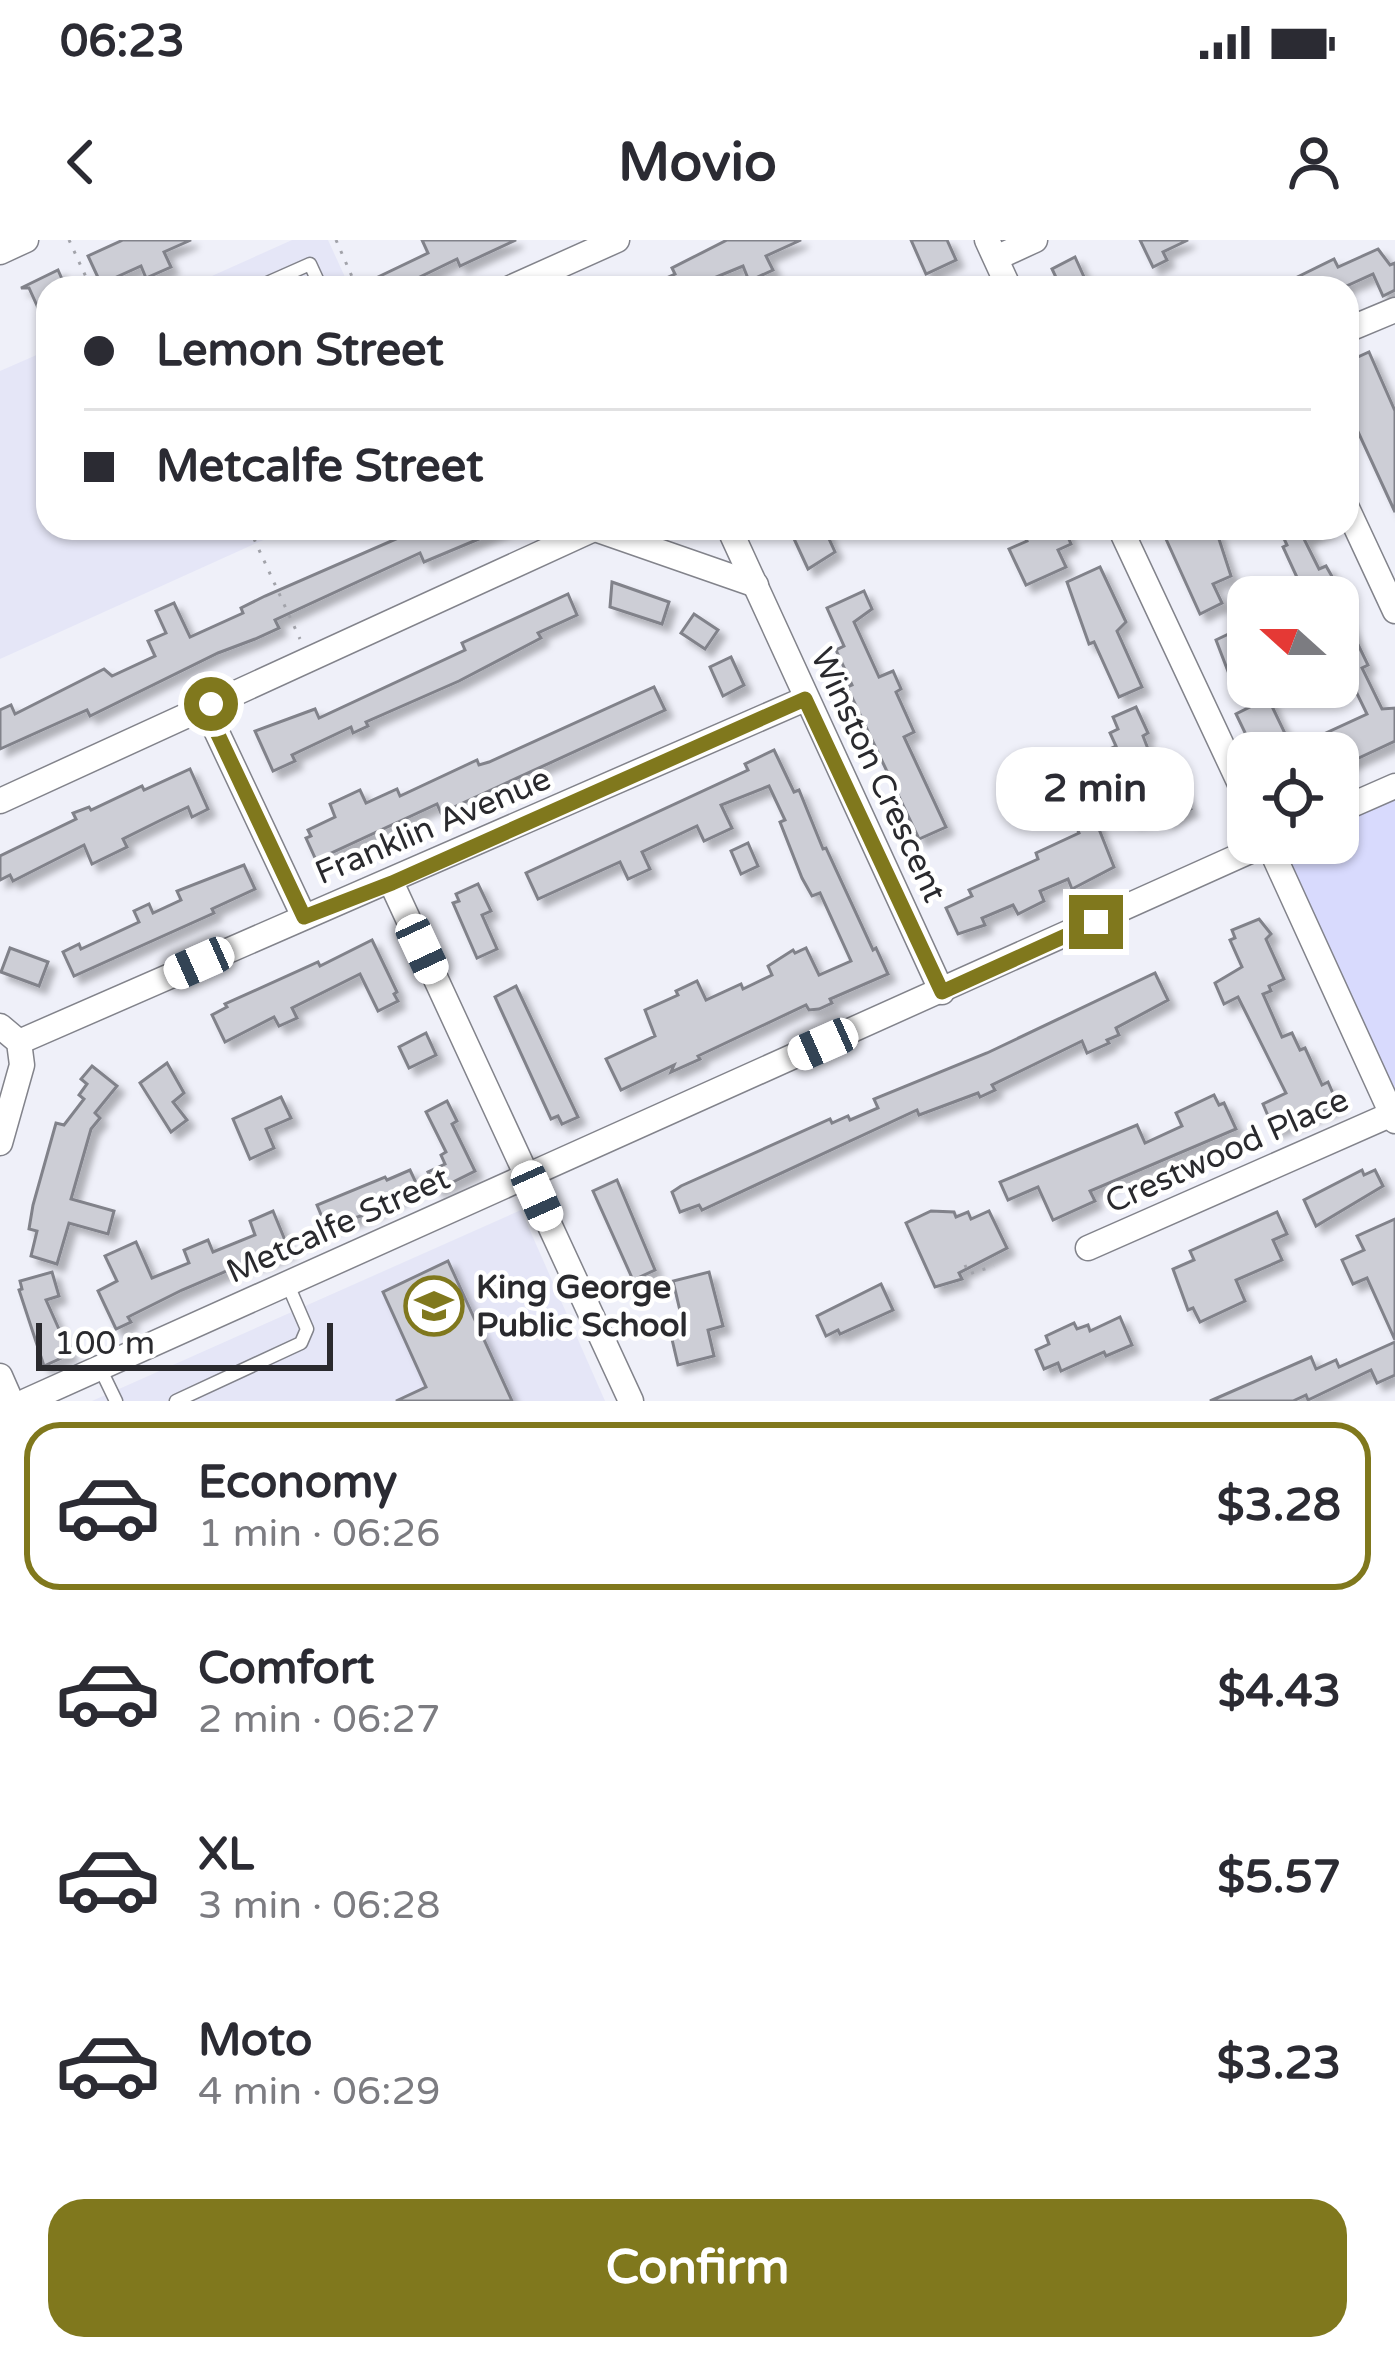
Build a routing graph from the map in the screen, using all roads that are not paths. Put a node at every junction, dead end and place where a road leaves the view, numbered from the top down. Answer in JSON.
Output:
{"nodes":[{"id":1,"x":617,"y":240,"type":"edge"},
{"id":2,"x":1035,"y":240,"type":"edge"},
{"id":3,"x":991,"y":249,"type":"edge"},
{"id":4,"x":283,"y":276,"type":"edge"},
{"id":5,"x":316,"y":276,"type":"edge"},
{"id":6,"x":537,"y":276,"type":"edge"},
{"id":7,"x":1395,"y":310,"type":"edge"},
{"id":8,"x":1359,"y":325,"type":"edge"},
{"id":9,"x":1359,"y":534,"type":"edge"},
{"id":10,"x":569,"y":540,"type":"edge"},
{"id":11,"x":629,"y":540,"type":"edge"},
{"id":12,"x":735,"y":540,"type":"edge"},
{"id":13,"x":1126,"y":540,"type":"edge"},
{"id":14,"x":756,"y":585,"type":"junction"},
{"id":15,"x":1395,"y":611,"type":"edge"},
{"id":16,"x":805,"y":699,"type":"junction"},
{"id":17,"x":205,"y":707,"type":"junction"},
{"id":18,"x":1227,"y":756,"type":"edge"},
{"id":19,"x":1395,"y":786,"type":"edge"},
{"id":20,"x":0,"y":801,"type":"edge"},
{"id":21,"x":1359,"y":802,"type":"edge"},
{"id":22,"x":1227,"y":862,"type":"edge"},
{"id":23,"x":1278,"y":864,"type":"edge"},
{"id":24,"x":392,"y":883,"type":"junction"},
{"id":25,"x":304,"y":917,"type":"junction"},
{"id":26,"x":942,"y":992,"type":"junction"},
{"id":27,"x":10,"y":1034,"type":"edge"},
{"id":28,"x":1393,"y":1118,"type":"edge"},
{"id":29,"x":0,"y":1143,"type":"edge"},
{"id":30,"x":527,"y":1176,"type":"junction"},
{"id":31,"x":1088,"y":1248,"type":"dead end"},
{"id":32,"x":287,"y":1284,"type":"junction"},
{"id":33,"x":100,"y":1368,"type":"junction"},
{"id":34,"x":0,"y":1376,"type":"edge"},
{"id":35,"x":11,"y":1401,"type":"edge"},
{"id":36,"x":26,"y":1401,"type":"edge"},
{"id":37,"x":116,"y":1401,"type":"edge"},
{"id":38,"x":176,"y":1401,"type":"edge"},
{"id":39,"x":631,"y":1401,"type":"edge"}],
"edges":[{"from":1,"to":6,"type":"street"},
{"from":2,"to":3,"type":"street"},
{"from":4,"to":5,"type":"lane"},
{"from":7,"to":8,"type":"street"},
{"from":9,"to":15,"type":"street"},
{"from":10,"to":17,"type":"street"},
{"from":11,"to":14,"type":"street"},
{"from":12,"to":14,"type":"street","name":"Winston Crescent"},
{"from":13,"to":18,"type":"street"},
{"from":14,"to":16,"type":"street","name":"Winston Crescent"},
{"from":16,"to":24,"type":"street","name":"Franklin Avenue"},
{"from":16,"to":26,"type":"street","name":"Winston Crescent"},
{"from":17,"to":20,"type":"street"},
{"from":17,"to":25,"type":"street"},
{"from":19,"to":21,"type":"street"},
{"from":22,"to":26,"type":"street","name":"Metcalfe Street"},
{"from":23,"to":28,"type":"street"},
{"from":24,"to":25,"type":"street","name":"Franklin Avenue"},
{"from":24,"to":30,"type":"street"},
{"from":25,"to":27,"type":"street","name":"Franklin Avenue"},
{"from":26,"to":30,"type":"street","name":"Metcalfe Street"},
{"from":27,"to":29,"type":"street"},
{"from":28,"to":31,"type":"street","name":"Crestwood Place"},
{"from":30,"to":32,"type":"street","name":"Metcalfe Street"},
{"from":30,"to":39,"type":"street"},
{"from":32,"to":33,"type":"street","name":"Metcalfe Street"},
{"from":32,"to":38,"type":"lane"},
{"from":33,"to":36,"type":"street","name":"Metcalfe Street"},
{"from":33,"to":37,"type":"lane"},
{"from":34,"to":35,"type":"street"}]}
